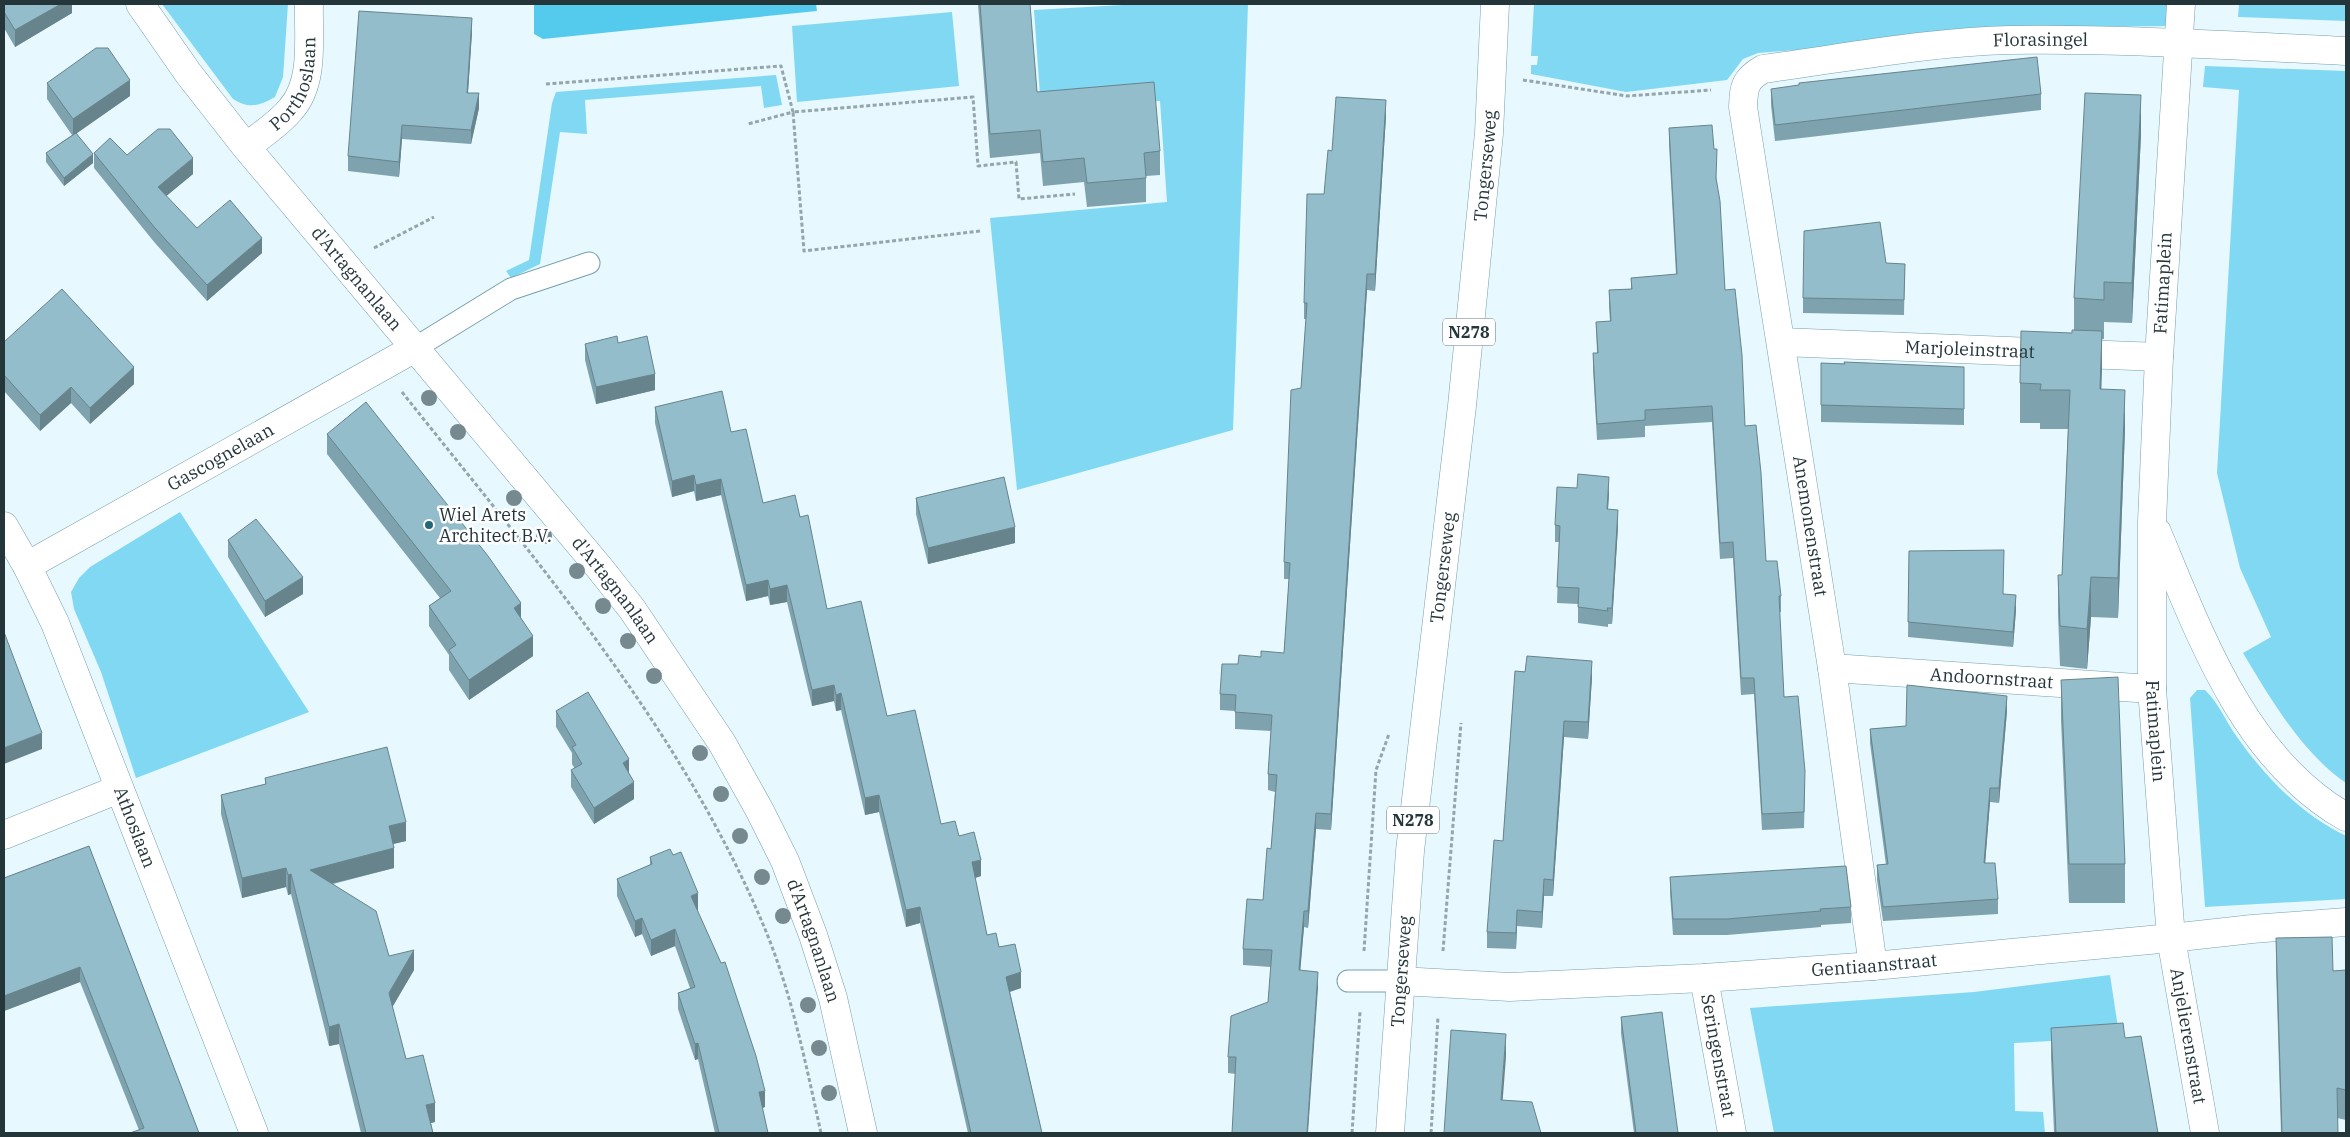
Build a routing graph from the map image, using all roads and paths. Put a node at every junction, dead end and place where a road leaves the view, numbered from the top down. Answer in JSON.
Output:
{"nodes":[{"id":1,"x":140,"y":4,"type":"edge"},
{"id":2,"x":309,"y":4,"type":"edge"},
{"id":3,"x":1495,"y":4,"type":"edge"},
{"id":4,"x":2181,"y":4,"type":"edge"},
{"id":5,"x":2178,"y":44,"type":"junction"},
{"id":6,"x":2346,"y":50,"type":"edge"},
{"id":7,"x":1517,"y":80,"type":"dead end"},
{"id":8,"x":546,"y":84,"type":"dead end"},
{"id":9,"x":1744,"y":87,"type":"junction"},
{"id":10,"x":793,"y":112,"type":"junction"},
{"id":11,"x":748,"y":124,"type":"dead end"},
{"id":12,"x":246,"y":147,"type":"junction"},
{"id":13,"x":1075,"y":194,"type":"dead end"},
{"id":14,"x":434,"y":217,"type":"dead end"},
{"id":15,"x":980,"y":231,"type":"dead end"},
{"id":16,"x":589,"y":262,"type":"dead end"},
{"id":17,"x":345,"y":264,"type":"junction"},
{"id":18,"x":1780,"y":342,"type":"junction"},
{"id":19,"x":415,"y":348,"type":"junction"},
{"id":20,"x":2159,"y":357,"type":"junction"},
{"id":21,"x":381,"y":367,"type":"junction"},
{"id":22,"x":2152,"y":522,"type":"junction"},
{"id":23,"x":4,"y":526,"type":"edge"},
{"id":24,"x":27,"y":566,"type":"junction"},
{"id":25,"x":1832,"y":668,"type":"junction"},
{"id":26,"x":2152,"y":690,"type":"junction"},
{"id":27,"x":1379,"y":761,"type":"dead end"},
{"id":28,"x":119,"y":789,"type":"junction"},
{"id":29,"x":2346,"y":818,"type":"edge"},
{"id":30,"x":4,"y":835,"type":"edge"},
{"id":31,"x":2346,"y":922,"type":"edge"},
{"id":32,"x":2171,"y":938,"type":"junction"},
{"id":33,"x":1873,"y":966,"type":"junction"},
{"id":34,"x":1704,"y":978,"type":"junction"},
{"id":35,"x":1355,"y":981,"type":"junction"},
{"id":36,"x":1400,"y":982,"type":"junction"},
{"id":37,"x":1438,"y":1018,"type":"dead end"},
{"id":38,"x":254,"y":1133,"type":"edge"},
{"id":39,"x":821,"y":1133,"type":"edge"},
{"id":40,"x":864,"y":1133,"type":"edge"},
{"id":41,"x":1352,"y":1133,"type":"edge"},
{"id":42,"x":1390,"y":1133,"type":"edge"},
{"id":43,"x":1431,"y":1133,"type":"edge"},
{"id":44,"x":1732,"y":1133,"type":"edge"},
{"id":45,"x":2205,"y":1133,"type":"edge"}],
"edges":[{"from":1,"to":12,"type":"street","name":"d'Artagnanlaan"},
{"from":2,"to":12,"type":"street","name":"Porthoslaan"},
{"from":3,"to":36,"type":"street","name":"Tongerseweg","number":"N278"},
{"from":4,"to":5,"type":"street","name":"Fatimaplein"},
{"from":5,"to":6,"type":"street","name":"Florasingel"},
{"from":5,"to":9,"type":"street","name":"Florasingel"},
{"from":5,"to":20,"type":"street","name":"Fatimaplein"},
{"from":7,"to":9,"type":"path"},
{"from":8,"to":10,"type":"path"},
{"from":9,"to":18,"type":"street","name":"Anemonenstraat"},
{"from":10,"to":11,"type":"path"},
{"from":10,"to":13,"type":"path"},
{"from":10,"to":15,"type":"path"},
{"from":12,"to":17,"type":"street","name":"d'Artagnanlaan"},
{"from":14,"to":17,"type":"path"},
{"from":16,"to":19,"type":"lane"},
{"from":17,"to":19,"type":"street","name":"d'Artagnanlaan"},
{"from":18,"to":20,"type":"street","name":"Marjoleinstraat"},
{"from":18,"to":25,"type":"street","name":"Anemonenstraat"},
{"from":19,"to":21,"type":"street","name":"Gascognelaan"},
{"from":19,"to":40,"type":"street","name":"d'Artagnanlaan"},
{"from":20,"to":22,"type":"street","name":"Fatimaplein"},
{"from":21,"to":24,"type":"street","name":"Gascognelaan"},
{"from":21,"to":39,"type":"path"},
{"from":22,"to":26,"type":"street","name":"Fatimaplein"},
{"from":22,"to":29,"type":"street","name":"Fatimaplein"},
{"from":23,"to":24,"type":"street","name":"Athoslaan"},
{"from":24,"to":28,"type":"street","name":"Athoslaan"},
{"from":25,"to":26,"type":"street","name":"Andoornstraat"},
{"from":25,"to":33,"type":"street","name":"Anemonenstraat"},
{"from":26,"to":32,"type":"street","name":"Fatimaplein"},
{"from":27,"to":35,"type":"path"},
{"from":28,"to":30,"type":"street"},
{"from":28,"to":38,"type":"street","name":"Athoslaan"},
{"from":31,"to":32,"type":"street","name":"Gentiaanstraat"},
{"from":32,"to":33,"type":"street","name":"Gentiaanstraat"},
{"from":32,"to":45,"type":"street","name":"Anjelierenstraat"},
{"from":33,"to":34,"type":"street","name":"Gentiaanstraat"},
{"from":34,"to":36,"type":"street","name":"Gentiaanstraat"},
{"from":34,"to":44,"type":"street","name":"Seringenstraat"},
{"from":35,"to":36,"type":"lane"},
{"from":35,"to":41,"type":"path"},
{"from":36,"to":42,"type":"street","name":"Tongerseweg","number":"N278"},
{"from":37,"to":43,"type":"path"}]}
